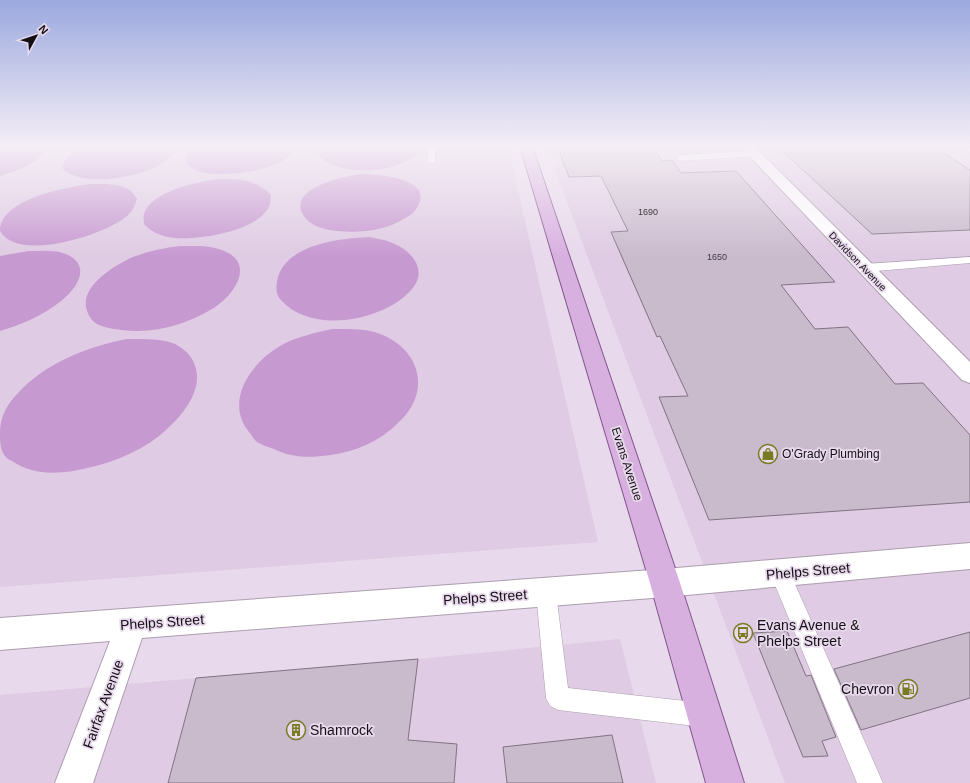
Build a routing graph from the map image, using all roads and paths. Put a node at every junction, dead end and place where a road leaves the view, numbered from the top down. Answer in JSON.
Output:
{"nodes":[{"id":1,"x":538,"y":183,"type":"edge"},
{"id":2,"x":782,"y":183,"type":"edge"},
{"id":3,"x":970,"y":260,"type":"edge"},
{"id":4,"x":866,"y":268,"type":"junction"},
{"id":5,"x":970,"y":375,"type":"edge"},
{"id":6,"x":970,"y":556,"type":"edge"},
{"id":7,"x":780,"y":573,"type":"junction"},
{"id":8,"x":665,"y":583,"type":"junction"},
{"id":9,"x":546,"y":593,"type":"junction"},
{"id":10,"x":132,"y":624,"type":"junction"},
{"id":11,"x":0,"y":634,"type":"edge"},
{"id":12,"x":704,"y":715,"type":"junction"},
{"id":13,"x":74,"y":783,"type":"edge"},
{"id":14,"x":725,"y":783,"type":"edge"},
{"id":15,"x":870,"y":783,"type":"edge"}],
"edges":[{"from":1,"to":8,"type":"main road","name":"Evans Avenue"},
{"from":2,"to":4,"type":"street","name":"Davidson Avenue"},
{"from":3,"to":4,"type":"lane"},
{"from":4,"to":5,"type":"street","name":"Davidson Avenue"},
{"from":6,"to":7,"type":"street","name":"Phelps Street"},
{"from":7,"to":8,"type":"street","name":"Phelps Street"},
{"from":7,"to":15,"type":"lane"},
{"from":8,"to":9,"type":"street","name":"Phelps Street"},
{"from":8,"to":12,"type":"main road","name":"Evans Avenue"},
{"from":9,"to":10,"type":"street","name":"Phelps Street"},
{"from":9,"to":12,"type":"lane"},
{"from":10,"to":11,"type":"street","name":"Phelps Street"},
{"from":10,"to":13,"type":"street","name":"Fairfax Avenue"},
{"from":12,"to":14,"type":"main road","name":"Evans Avenue"}]}
